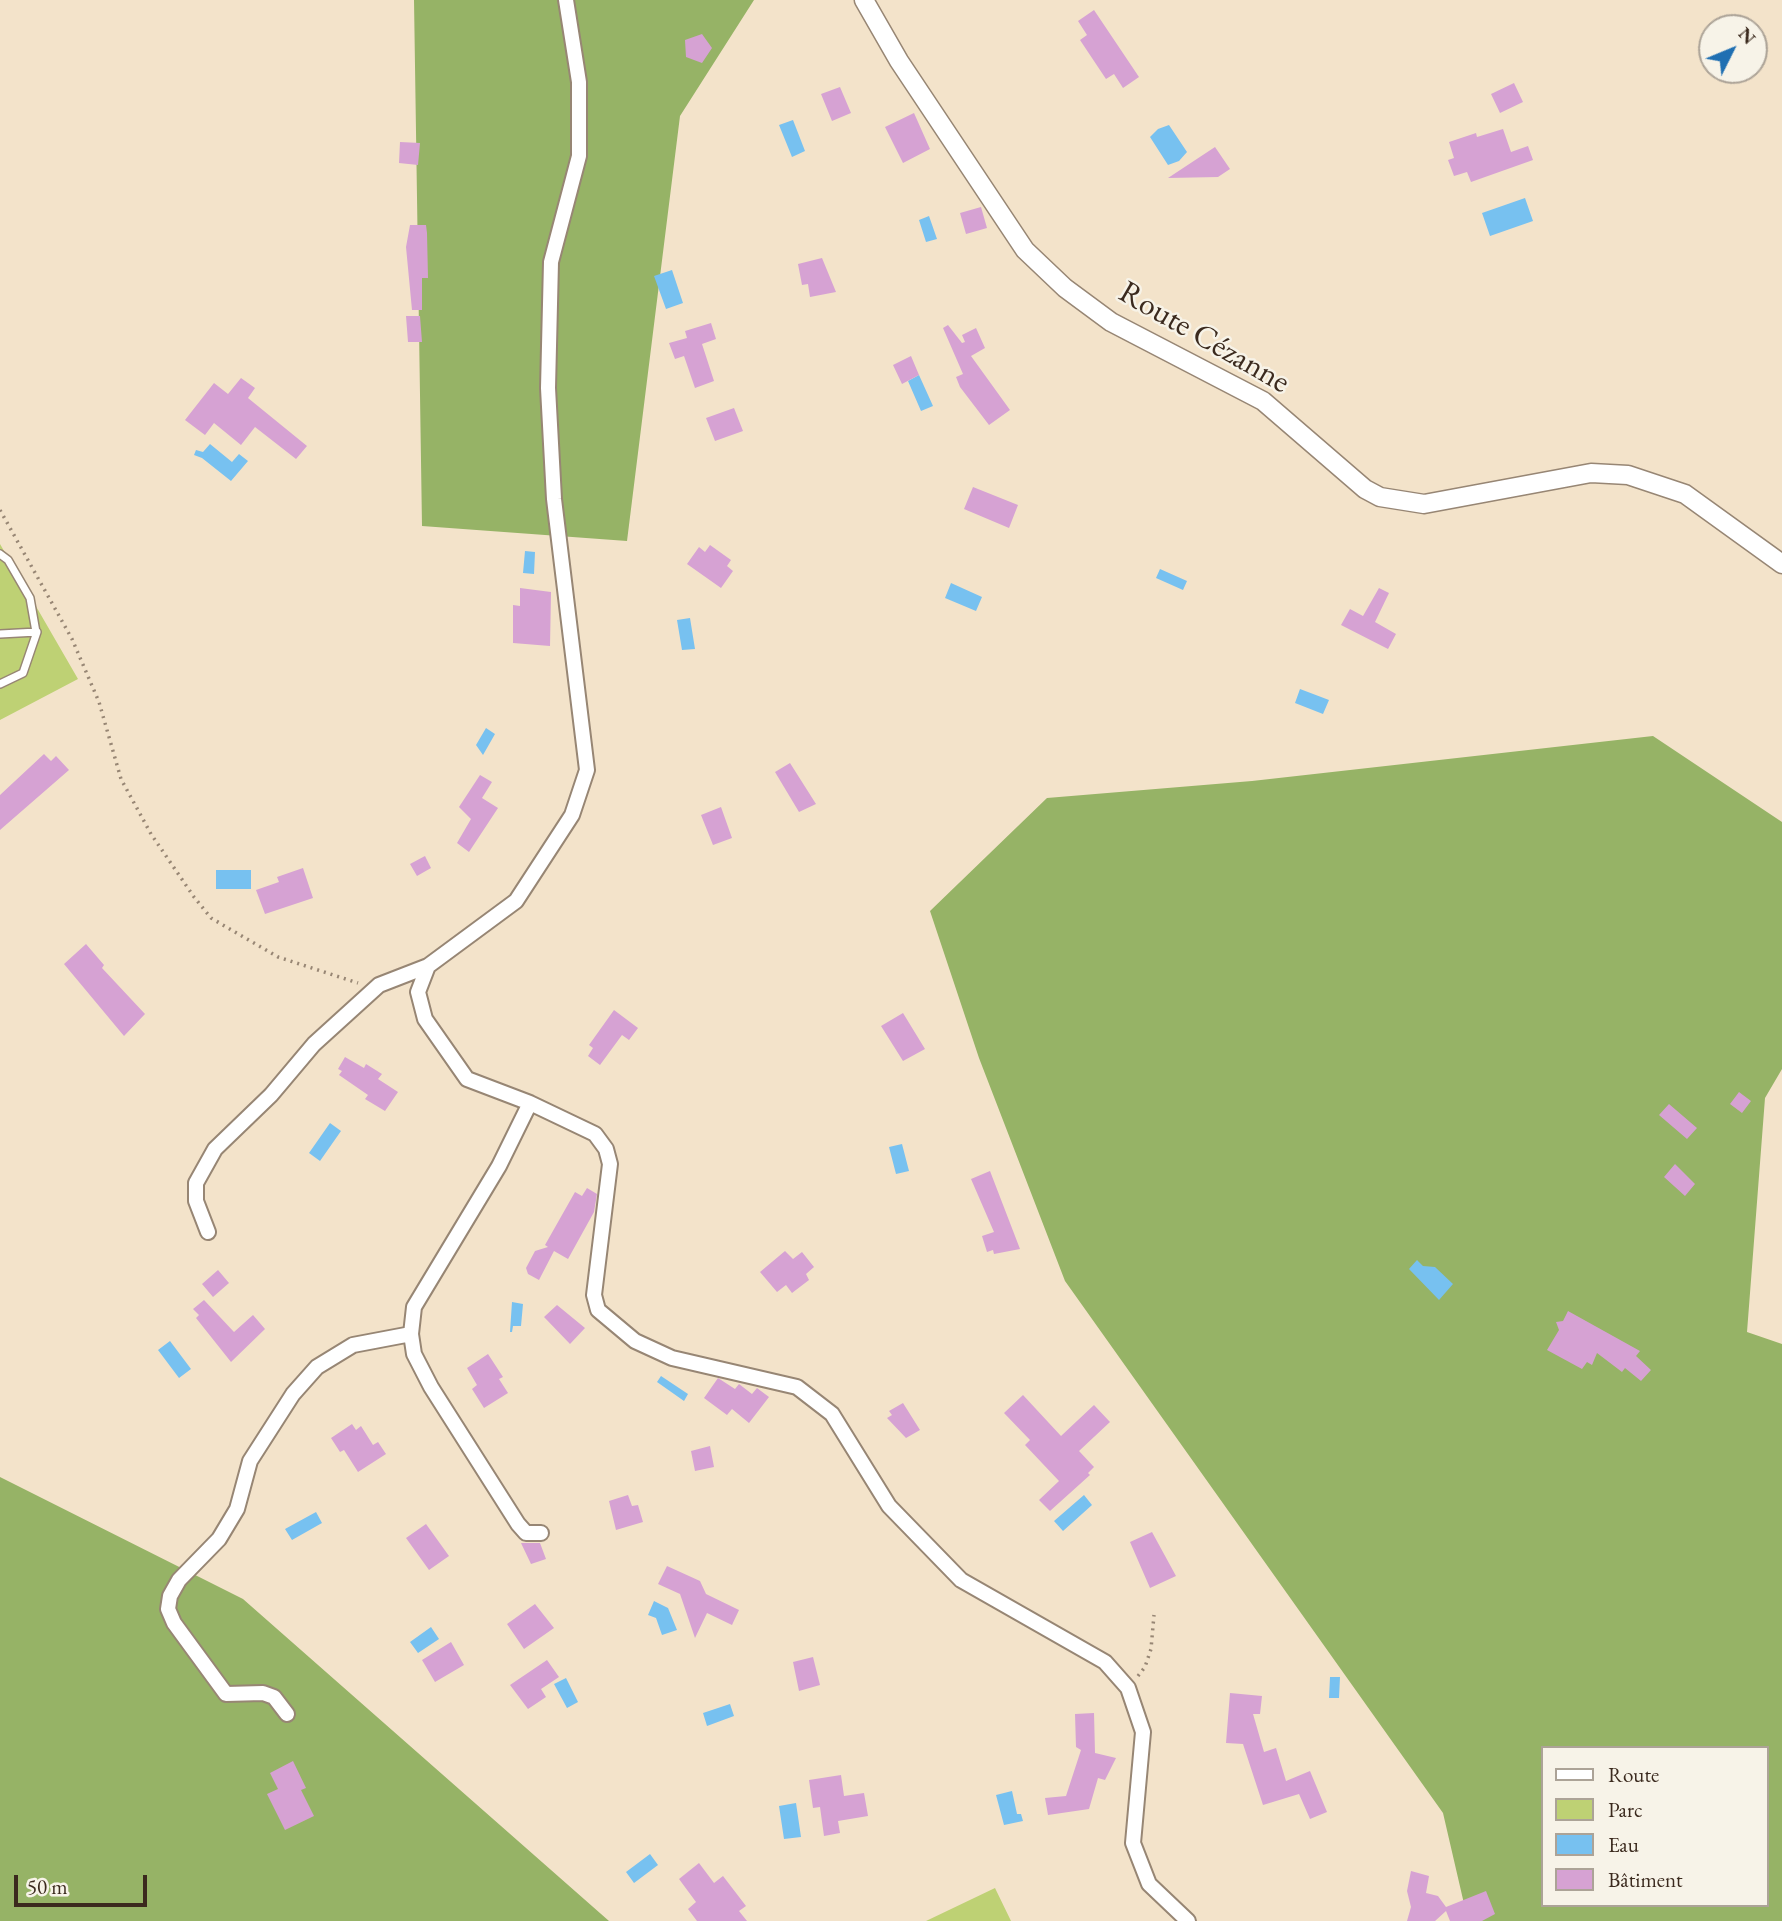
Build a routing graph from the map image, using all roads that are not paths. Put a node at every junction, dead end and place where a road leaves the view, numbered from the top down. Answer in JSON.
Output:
{"nodes":[{"id":1,"x":566,"y":0,"type":"edge"},
{"id":2,"x":864,"y":0,"type":"edge"},
{"id":3,"x":0,"y":554,"type":"edge"},
{"id":4,"x":1782,"y":564,"type":"edge"},
{"id":5,"x":36,"y":632,"type":"junction"},
{"id":6,"x":0,"y":634,"type":"edge"},
{"id":7,"x":0,"y":684,"type":"edge"},
{"id":8,"x":428,"y":967,"type":"junction"},
{"id":9,"x":530,"y":1103,"type":"junction"},
{"id":10,"x":208,"y":1232,"type":"dead end"},
{"id":11,"x":411,"y":1334,"type":"junction"},
{"id":12,"x":541,"y":1533,"type":"dead end"},
{"id":13,"x":287,"y":1714,"type":"dead end"},
{"id":14,"x":1188,"y":1921,"type":"edge"}],
"edges":[{"from":1,"to":8,"type":"street"},
{"from":2,"to":4,"type":"street","name":"Route Cézanne"},
{"from":3,"to":5,"type":"lane"},
{"from":5,"to":6,"type":"lane"},
{"from":5,"to":7,"type":"lane"},
{"from":8,"to":9,"type":"street"},
{"from":8,"to":10,"type":"street"},
{"from":9,"to":11,"type":"street"},
{"from":9,"to":14,"type":"street"},
{"from":11,"to":12,"type":"street"},
{"from":11,"to":13,"type":"street"}]}
